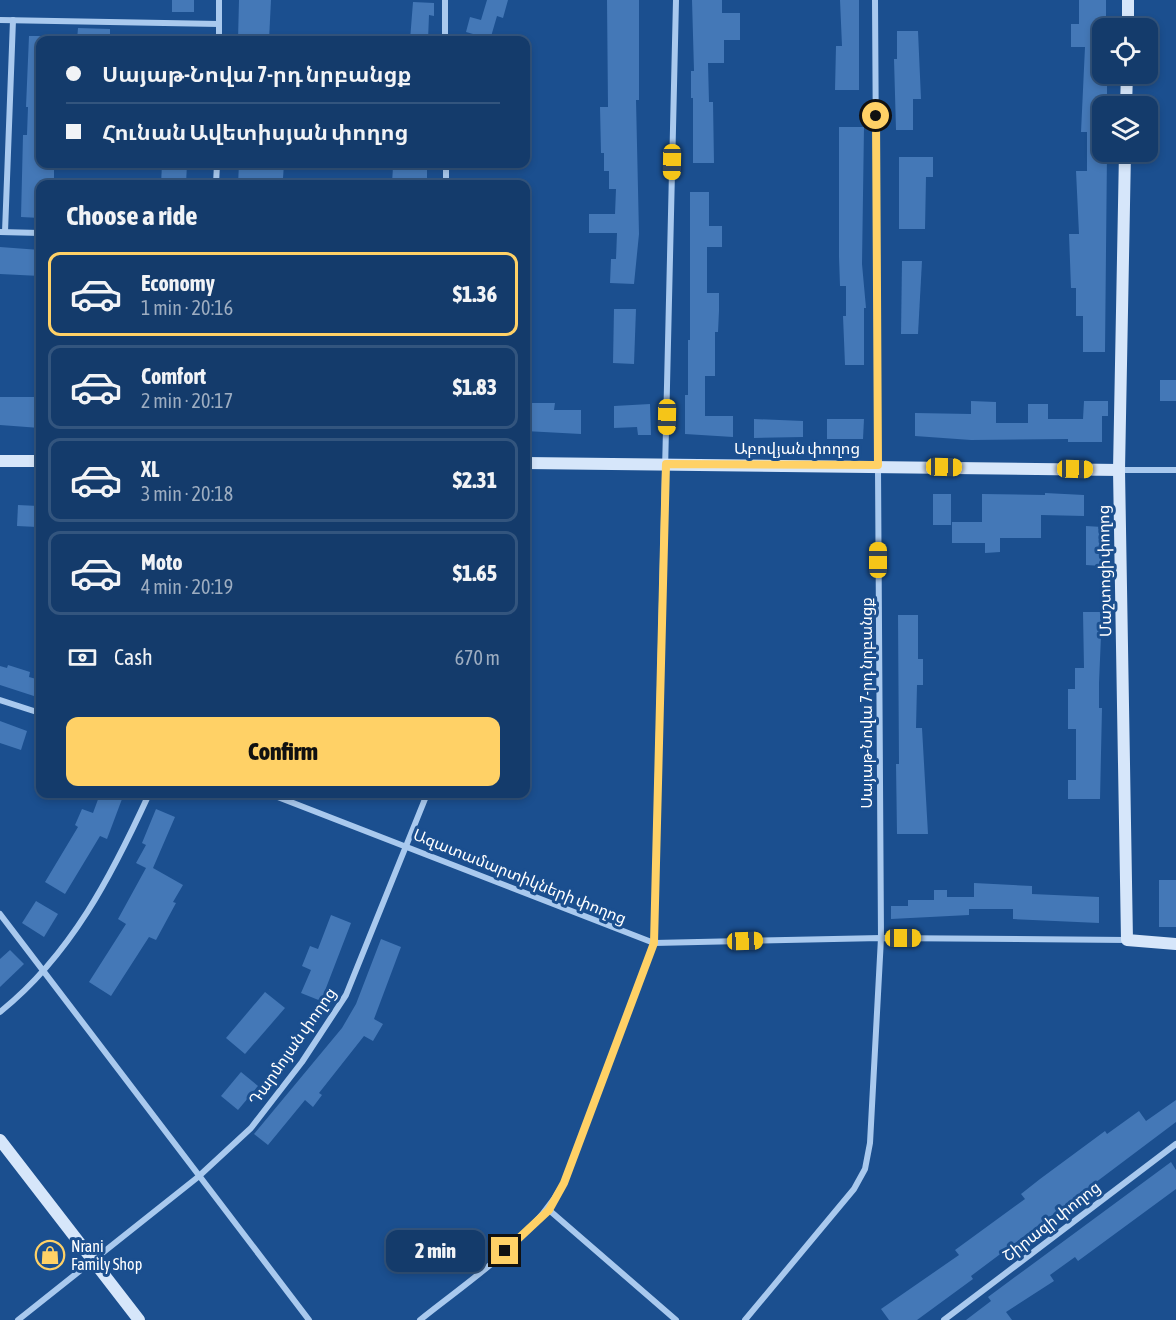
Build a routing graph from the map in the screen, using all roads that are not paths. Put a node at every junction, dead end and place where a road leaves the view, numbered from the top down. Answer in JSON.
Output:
{"nodes":[{"id":1,"x":219,"y":0,"type":"edge"},
{"id":2,"x":445,"y":0,"type":"edge"},
{"id":3,"x":676,"y":0,"type":"edge"},
{"id":4,"x":876,"y":0,"type":"edge"},
{"id":5,"x":1128,"y":0,"type":"edge"},
{"id":6,"x":1128,"y":18,"type":"edge"},
{"id":7,"x":0,"y":20,"type":"edge"},
{"id":8,"x":13,"y":20,"type":"junction"},
{"id":9,"x":219,"y":24,"type":"junction"},
{"id":10,"x":219,"y":36,"type":"edge"},
{"id":11,"x":445,"y":36,"type":"edge"},
{"id":12,"x":1125,"y":162,"type":"edge"},
{"id":13,"x":3,"y":232,"type":"edge"},
{"id":14,"x":36,"y":233,"type":"edge"},
{"id":15,"x":0,"y":461,"type":"edge"},
{"id":16,"x":36,"y":461,"type":"edge"},
{"id":17,"x":530,"y":463,"type":"edge"},
{"id":18,"x":666,"y":464,"type":"junction"},
{"id":19,"x":878,"y":465,"type":"junction"},
{"id":20,"x":1119,"y":470,"type":"junction"},
{"id":21,"x":1176,"y":470,"type":"edge"},
{"id":22,"x":0,"y":700,"type":"edge"},
{"id":23,"x":36,"y":712,"type":"edge"},
{"id":24,"x":146,"y":798,"type":"edge"},
{"id":25,"x":281,"y":798,"type":"edge"},
{"id":26,"x":425,"y":798,"type":"edge"},
{"id":27,"x":407,"y":845,"type":"junction"},
{"id":28,"x":0,"y":914,"type":"edge"},
{"id":29,"x":881,"y":938,"type":"junction"},
{"id":30,"x":1127,"y":940,"type":"junction"},
{"id":31,"x":654,"y":943,"type":"junction"},
{"id":32,"x":1176,"y":944,"type":"edge"},
{"id":33,"x":42,"y":972,"type":"junction"},
{"id":34,"x":0,"y":1012,"type":"edge"},
{"id":35,"x":0,"y":1140,"type":"edge"},
{"id":36,"x":1176,"y":1144,"type":"edge"},
{"id":37,"x":198,"y":1177,"type":"junction"},
{"id":38,"x":549,"y":1210,"type":"junction"},
{"id":39,"x":94,"y":1262,"type":"junction"},
{"id":40,"x":18,"y":1320,"type":"edge"},
{"id":41,"x":139,"y":1320,"type":"edge"},
{"id":42,"x":309,"y":1320,"type":"edge"},
{"id":43,"x":420,"y":1320,"type":"edge"},
{"id":44,"x":676,"y":1320,"type":"edge"},
{"id":45,"x":746,"y":1320,"type":"edge"},
{"id":46,"x":944,"y":1320,"type":"edge"}],
"edges":[{"from":1,"to":9,"type":"street"},
{"from":2,"to":11,"type":"street"},
{"from":3,"to":18,"type":"street"},
{"from":4,"to":19,"type":"street","name":"Սայաթ-Նովա 7-րդ նրբանցք"},
{"from":5,"to":6,"type":"main road"},
{"from":7,"to":8,"type":"street"},
{"from":8,"to":9,"type":"street"},
{"from":8,"to":13,"type":"street"},
{"from":9,"to":10,"type":"street"},
{"from":12,"to":20,"type":"main road","name":"Մաշտոցի փողոց"},
{"from":13,"to":14,"type":"street"},
{"from":15,"to":16,"type":"main road"},
{"from":17,"to":18,"type":"main road","name":"Աբովյան փողոց"},
{"from":18,"to":19,"type":"main road","name":"Աբովյան փողոց"},
{"from":18,"to":31,"type":"street"},
{"from":19,"to":20,"type":"main road","name":"Աբովյան փողոց"},
{"from":19,"to":29,"type":"street","name":"Սայաթ-Նովա 7-րդ նրբանցք"},
{"from":20,"to":21,"type":"street","name":"Աբովյան փողոց"},
{"from":20,"to":30,"type":"main road","name":"Մաշտոցի փողոց"},
{"from":22,"to":23,"type":"street"},
{"from":24,"to":33,"type":"street"},
{"from":25,"to":27,"type":"street","name":"Ազատամարտիկների փողոց"},
{"from":26,"to":27,"type":"street","name":"Դարմոյան փողոց"},
{"from":27,"to":31,"type":"street","name":"Ազատամարտիկների փողոց"},
{"from":27,"to":37,"type":"street","name":"Դարմոյան փողոց"},
{"from":28,"to":33,"type":"street"},
{"from":29,"to":30,"type":"street","name":"Ազատամարտիկների փողոց"},
{"from":29,"to":31,"type":"street","name":"Ազատամարտիկների փողոց"},
{"from":29,"to":45,"type":"street","name":"Սայաթ-Նովա 7-րդ նրբանցք"},
{"from":30,"to":32,"type":"main road"},
{"from":31,"to":38,"type":"street"},
{"from":33,"to":34,"type":"street"},
{"from":33,"to":37,"type":"street"},
{"from":35,"to":39,"type":"main road"},
{"from":36,"to":46,"type":"street","name":"Շիրազի փողոց"},
{"from":37,"to":39,"type":"street","name":"Դարմոյան փողոց"},
{"from":37,"to":42,"type":"street"},
{"from":38,"to":43,"type":"street"},
{"from":38,"to":44,"type":"street"},
{"from":39,"to":40,"type":"street","name":"Դարմոյան փողոց"},
{"from":39,"to":41,"type":"main road"}]}
